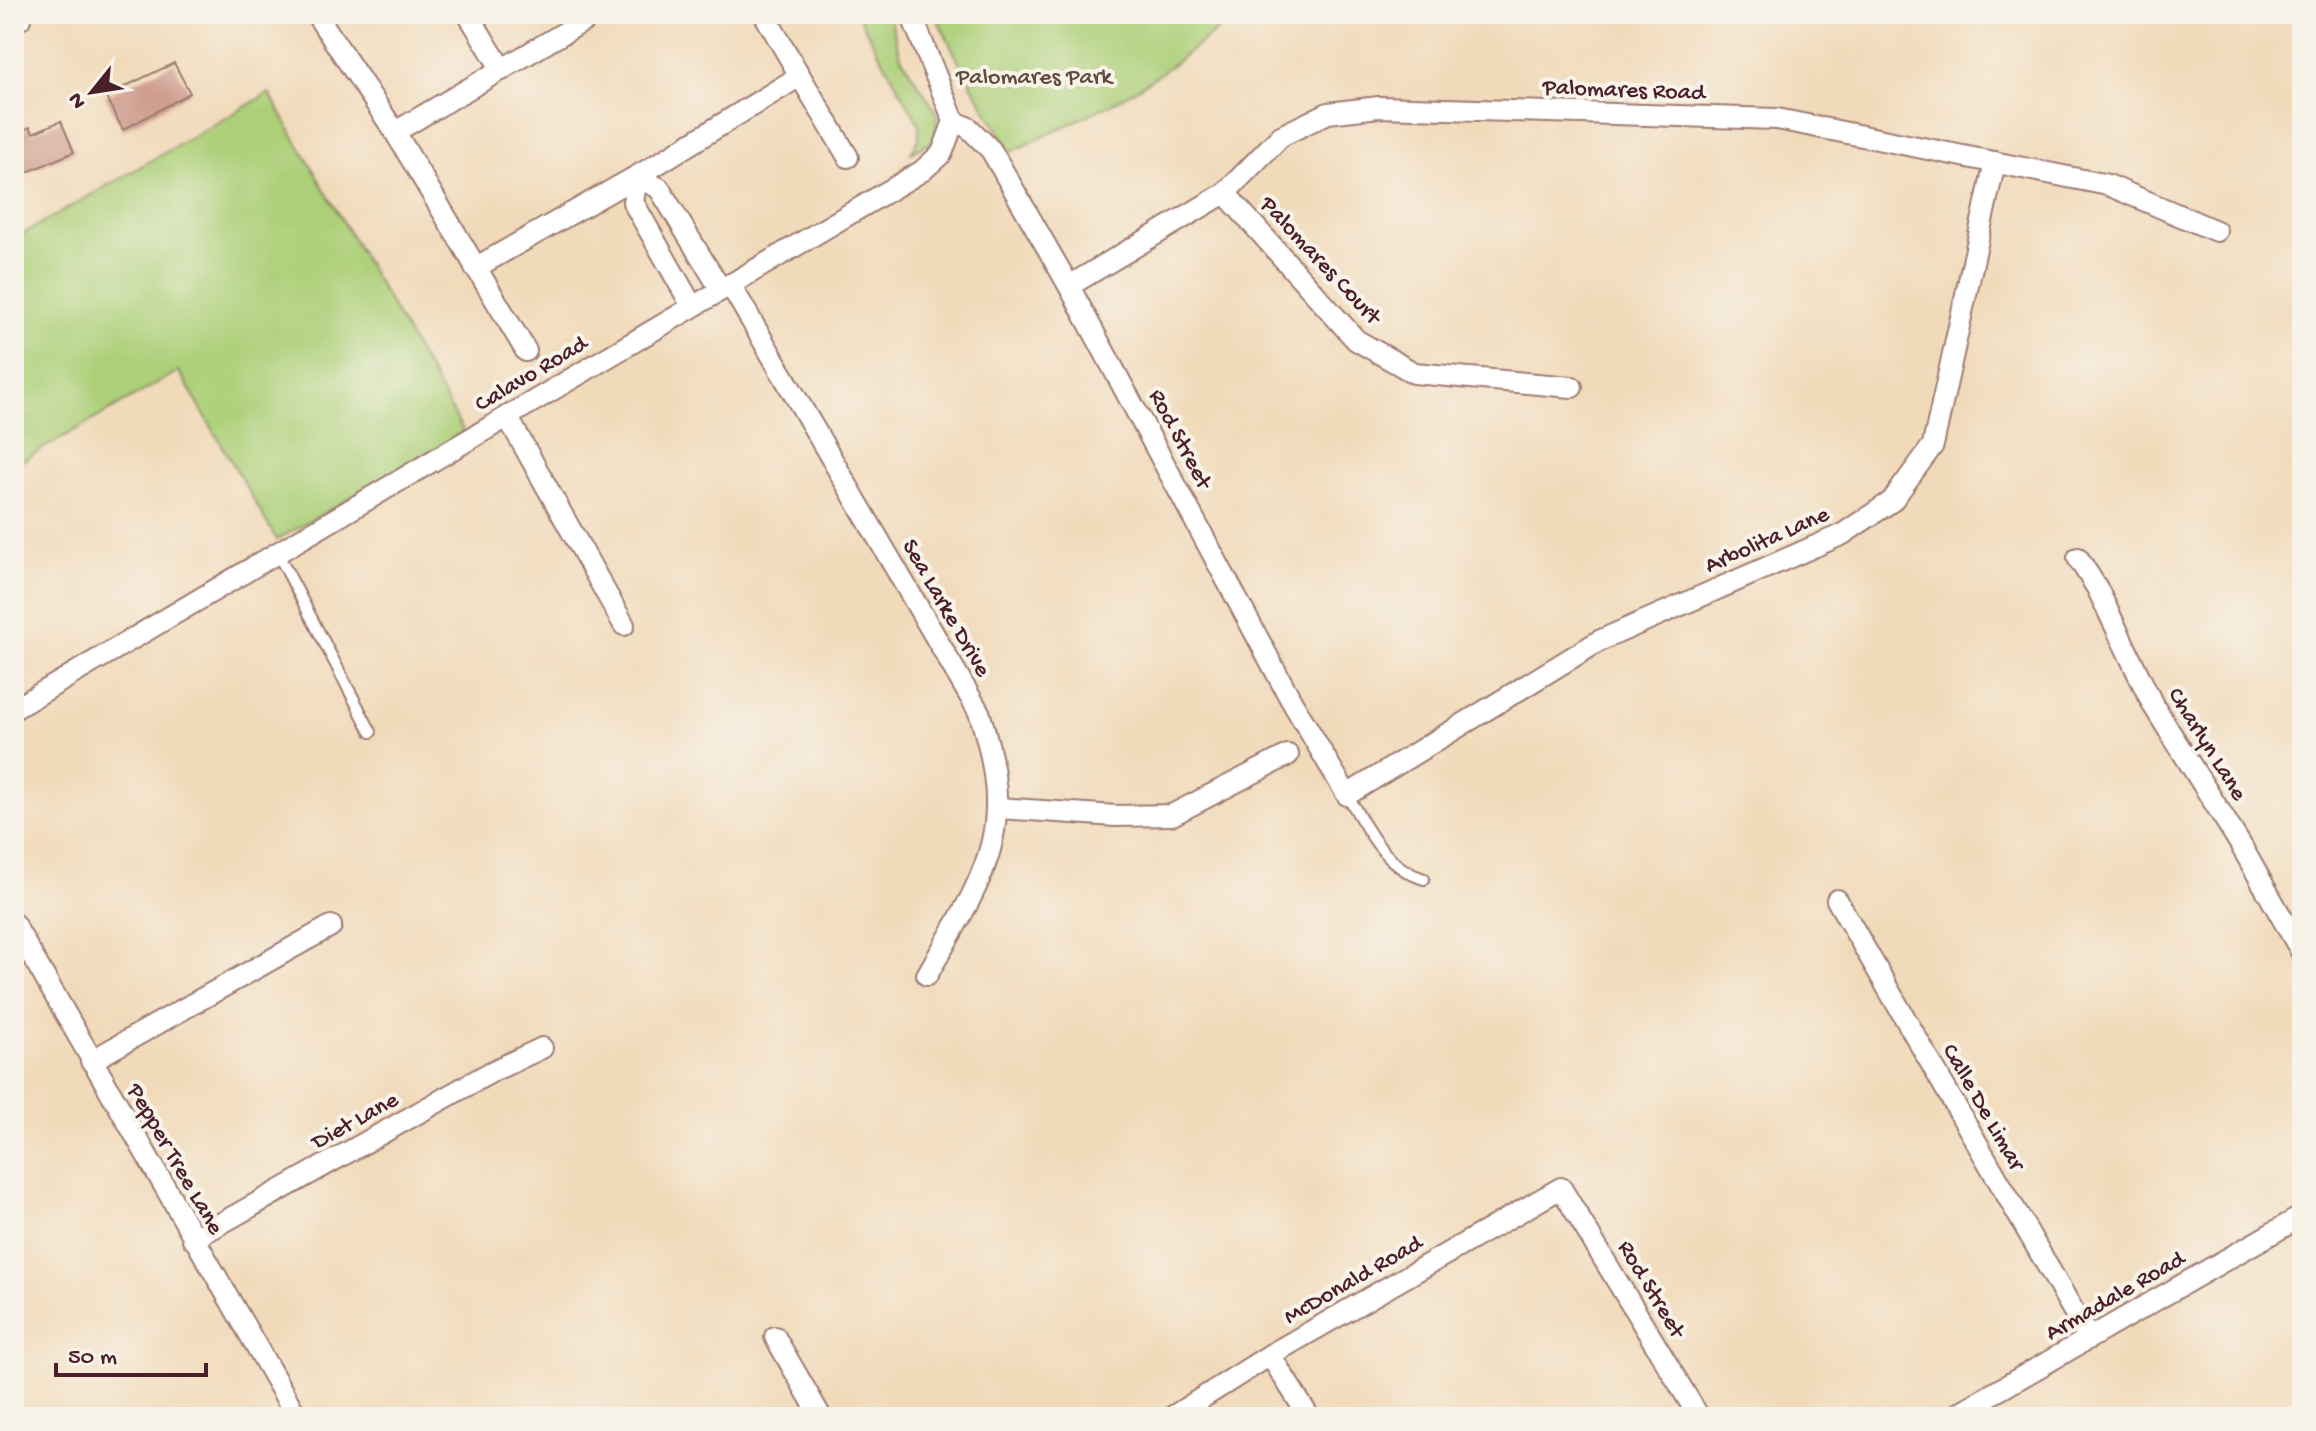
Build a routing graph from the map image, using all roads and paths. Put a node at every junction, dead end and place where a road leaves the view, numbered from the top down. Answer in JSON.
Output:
{"nodes":[{"id":1,"x":316,"y":14,"type":"edge"},
{"id":2,"x":468,"y":14,"type":"edge"},
{"id":3,"x":596,"y":14,"type":"edge"},
{"id":4,"x":764,"y":14,"type":"edge"},
{"id":5,"x":911,"y":14,"type":"edge"},
{"id":6,"x":502,"y":70,"type":"junction"},
{"id":7,"x":800,"y":76,"type":"junction"},
{"id":8,"x":954,"y":121,"type":"junction"},
{"id":9,"x":395,"y":132,"type":"junction"},
{"id":10,"x":848,"y":157,"type":"dead end"},
{"id":11,"x":1995,"y":162,"type":"junction"},
{"id":12,"x":637,"y":177,"type":"junction"},
{"id":13,"x":1225,"y":193,"type":"junction"},
{"id":14,"x":2216,"y":231,"type":"dead end"},
{"id":15,"x":475,"y":268,"type":"junction"},
{"id":16,"x":1069,"y":286,"type":"junction"},
{"id":17,"x":726,"y":287,"type":"junction"},
{"id":18,"x":692,"y":306,"type":"junction"},
{"id":19,"x":526,"y":351,"type":"dead end"},
{"id":20,"x":1572,"y":387,"type":"dead end"},
{"id":21,"x":507,"y":416,"type":"junction"},
{"id":22,"x":277,"y":552,"type":"junction"},
{"id":23,"x":2078,"y":558,"type":"dead end"},
{"id":24,"x":624,"y":625,"type":"dead end"},
{"id":25,"x":14,"y":709,"type":"edge"},
{"id":26,"x":371,"y":732,"type":"dead end"},
{"id":27,"x":1288,"y":755,"type":"dead end"},
{"id":28,"x":1347,"y":795,"type":"junction"},
{"id":29,"x":999,"y":808,"type":"junction"},
{"id":30,"x":1424,"y":879,"type":"dead end"},
{"id":31,"x":1837,"y":900,"type":"dead end"},
{"id":32,"x":14,"y":924,"type":"edge"},
{"id":33,"x":331,"y":926,"type":"dead end"},
{"id":34,"x":2302,"y":953,"type":"edge"},
{"id":35,"x":927,"y":975,"type":"dead end"},
{"id":36,"x":542,"y":1048,"type":"dead end"},
{"id":37,"x":91,"y":1061,"type":"junction"},
{"id":38,"x":1561,"y":1188,"type":"joint"},
{"id":39,"x":2302,"y":1216,"type":"edge"},
{"id":40,"x":193,"y":1239,"type":"junction"},
{"id":41,"x":775,"y":1337,"type":"dead end"},
{"id":42,"x":2089,"y":1338,"type":"junction"},
{"id":43,"x":1270,"y":1355,"type":"junction"},
{"id":44,"x":297,"y":1417,"type":"edge"},
{"id":45,"x":821,"y":1417,"type":"edge"},
{"id":46,"x":1172,"y":1417,"type":"edge"},
{"id":47,"x":1309,"y":1417,"type":"edge"},
{"id":48,"x":1699,"y":1417,"type":"edge"},
{"id":49,"x":1952,"y":1417,"type":"edge"}],
"edges":[{"from":1,"to":9,"type":"street"},
{"from":2,"to":6,"type":"street"},
{"from":3,"to":6,"type":"street"},
{"from":4,"to":7,"type":"street"},
{"from":5,"to":8,"type":"street"},
{"from":6,"to":9,"type":"street"},
{"from":7,"to":10,"type":"street"},
{"from":7,"to":12,"type":"street"},
{"from":8,"to":16,"type":"street","name":"Rod Street"},
{"from":8,"to":17,"type":"street","name":"Calavo Road"},
{"from":9,"to":15,"type":"street"},
{"from":11,"to":13,"type":"street","name":"Palomares Road"},
{"from":11,"to":14,"type":"street","name":"Palomares Road"},
{"from":11,"to":28,"type":"street","name":"Arbolita Lane"},
{"from":12,"to":15,"type":"street"},
{"from":12,"to":17,"type":"street","name":"Sea Larke Drive"},
{"from":12,"to":18,"type":"street"},
{"from":13,"to":16,"type":"street","name":"Palomares Road"},
{"from":13,"to":20,"type":"street","name":"Palomares Court"},
{"from":15,"to":19,"type":"street"},
{"from":16,"to":28,"type":"street","name":"Rod Street"},
{"from":17,"to":18,"type":"street","name":"Calavo Road"},
{"from":17,"to":29,"type":"street","name":"Sea Larke Drive"},
{"from":18,"to":21,"type":"street","name":"Calavo Road"},
{"from":21,"to":22,"type":"street","name":"Calavo Road"},
{"from":21,"to":24,"type":"street"},
{"from":22,"to":25,"type":"street","name":"Calavo Road"},
{"from":22,"to":26,"type":"lane"},
{"from":23,"to":34,"type":"street","name":"Charlyn Lane"},
{"from":27,"to":29,"type":"street"},
{"from":28,"to":30,"type":"lane"},
{"from":29,"to":35,"type":"street","name":"Sea Larke Drive"},
{"from":31,"to":42,"type":"street","name":"Calle De Limar"},
{"from":32,"to":37,"type":"street","name":"Pepper Tree Lane"},
{"from":33,"to":37,"type":"street"},
{"from":36,"to":40,"type":"street","name":"Diet Lane"},
{"from":37,"to":40,"type":"street","name":"Pepper Tree Lane"},
{"from":38,"to":43,"type":"street","name":"McDonald Road"},
{"from":38,"to":48,"type":"street","name":"Rod Street"},
{"from":39,"to":42,"type":"street","name":"Armadale Road"},
{"from":40,"to":44,"type":"street","name":"Pepper Tree Lane"},
{"from":41,"to":45,"type":"street"},
{"from":42,"to":49,"type":"street","name":"Armadale Road"},
{"from":43,"to":46,"type":"street","name":"McDonald Road"},
{"from":43,"to":47,"type":"street"}]}
